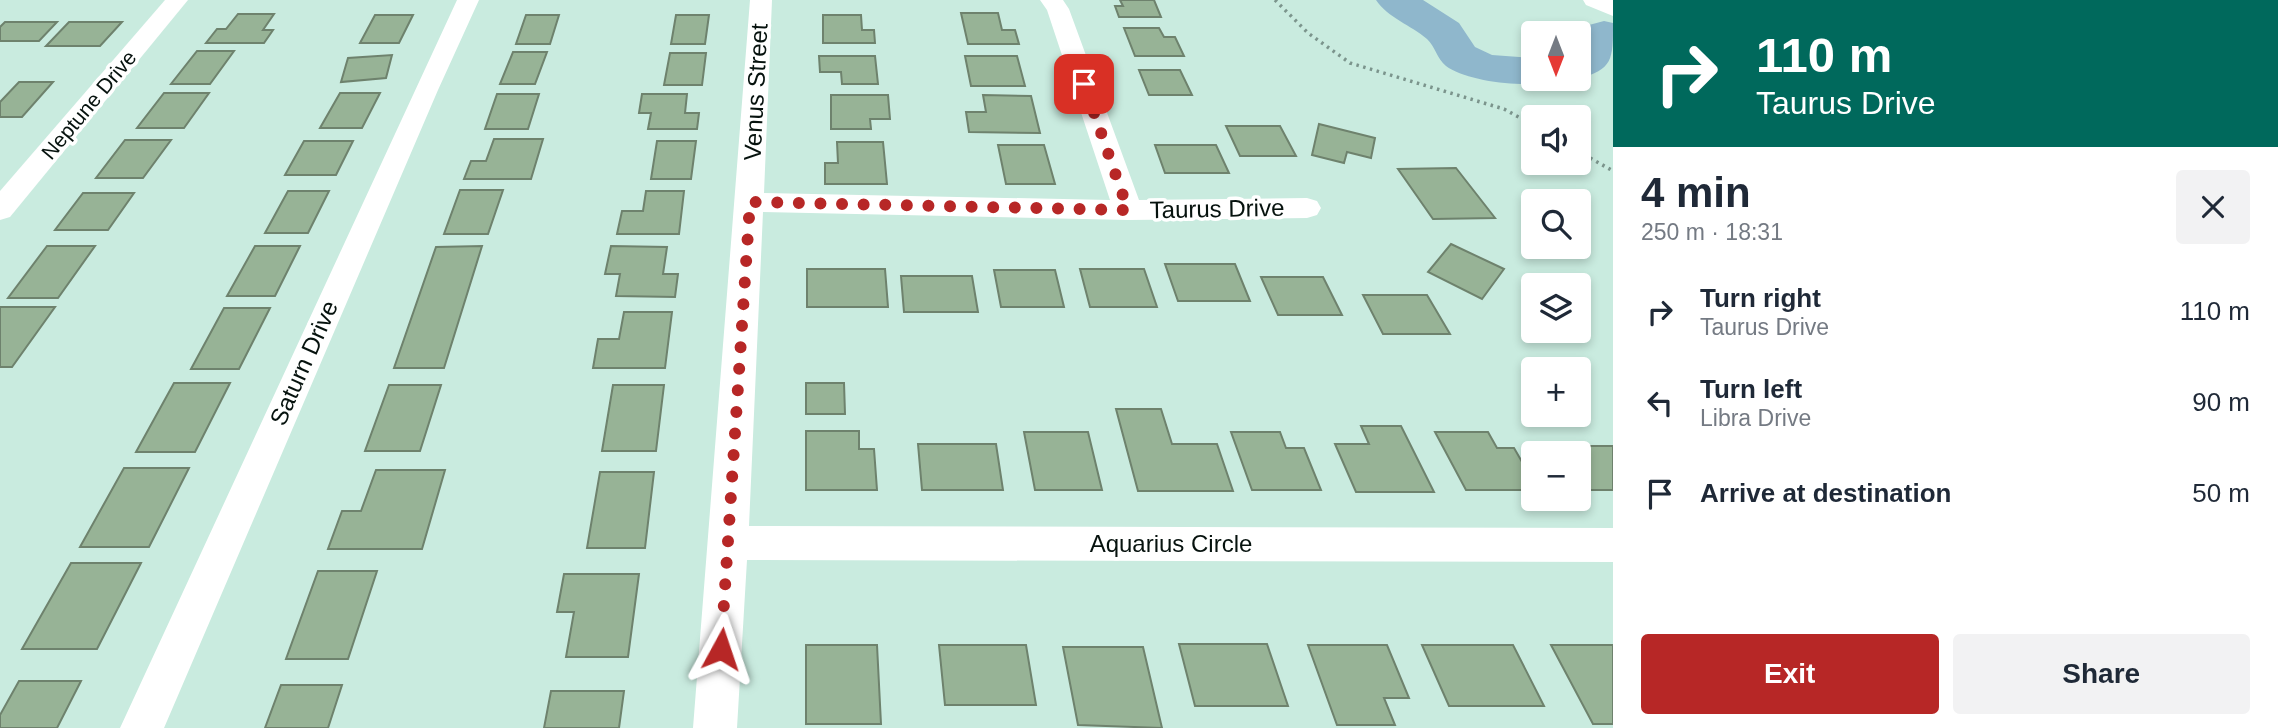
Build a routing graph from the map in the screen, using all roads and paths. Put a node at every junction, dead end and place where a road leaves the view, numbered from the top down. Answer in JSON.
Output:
{"nodes":[{"id":1,"x":177,"y":0,"type":"edge"},
{"id":2,"x":468,"y":0,"type":"edge"},
{"id":3,"x":761,"y":0,"type":"edge"},
{"id":4,"x":1051,"y":0,"type":"edge"},
{"id":5,"x":1275,"y":0,"type":"edge"},
{"id":6,"x":1594,"y":0,"type":"edge"},
{"id":7,"x":1613,"y":9,"type":"edge"},
{"id":8,"x":1521,"y":118,"type":"edge"},
{"id":9,"x":1591,"y":158,"type":"edge"},
{"id":10,"x":1613,"y":171,"type":"edge"},
{"id":11,"x":750,"y":202,"type":"junction"},
{"id":12,"x":1307,"y":208,"type":"dead end"},
{"id":13,"x":0,"y":210,"type":"edge"},
{"id":14,"x":1128,"y":210,"type":"junction"},
{"id":15,"x":729,"y":543,"type":"junction"},
{"id":16,"x":1613,"y":545,"type":"edge"},
{"id":17,"x":142,"y":728,"type":"edge"},
{"id":18,"x":715,"y":728,"type":"edge"}],
"edges":[{"from":1,"to":13,"type":"street","name":"Neptune Drive"},
{"from":2,"to":17,"type":"street","name":"Saturn Drive"},
{"from":3,"to":11,"type":"street","name":"Venus Street"},
{"from":4,"to":14,"type":"street"},
{"from":5,"to":8,"type":"path"},
{"from":6,"to":7,"type":"street"},
{"from":9,"to":10,"type":"path"},
{"from":11,"to":14,"type":"street","name":"Taurus Drive"},
{"from":11,"to":15,"type":"street","name":"Venus Street"},
{"from":12,"to":14,"type":"street","name":"Taurus Drive"},
{"from":15,"to":16,"type":"street","name":"Aquarius Circle"},
{"from":15,"to":18,"type":"street","name":"Venus Street"}]}
